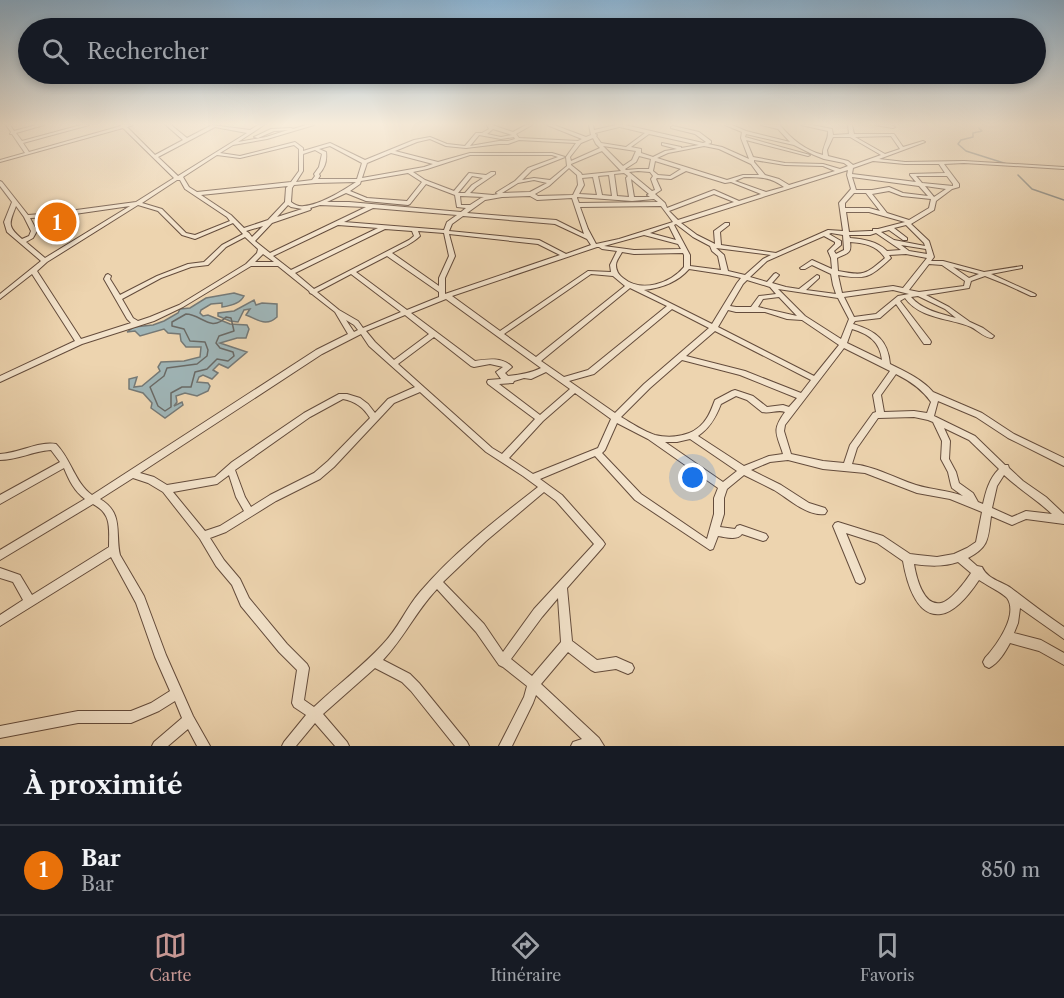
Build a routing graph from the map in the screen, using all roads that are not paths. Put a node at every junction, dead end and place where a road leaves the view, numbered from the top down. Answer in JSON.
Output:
{"nodes":[{"id":1,"x":653,"y":159,"type":"edge"},
{"id":2,"x":160,"y":160,"type":"edge"},
{"id":3,"x":208,"y":160,"type":"edge"},
{"id":4,"x":301,"y":160,"type":"edge"},
{"id":5,"x":323,"y":160,"type":"edge"},
{"id":6,"x":360,"y":160,"type":"edge"},
{"id":7,"x":370,"y":160,"type":"edge"},
{"id":8,"x":422,"y":160,"type":"edge"},
{"id":9,"x":451,"y":160,"type":"edge"},
{"id":10,"x":566,"y":160,"type":"junction"},
{"id":11,"x":613,"y":160,"type":"edge"},
{"id":12,"x":635,"y":160,"type":"edge"},
{"id":13,"x":656,"y":160,"type":"edge"},
{"id":14,"x":752,"y":160,"type":"joint"},
{"id":15,"x":814,"y":160,"type":"edge"},
{"id":16,"x":831,"y":160,"type":"edge"},
{"id":17,"x":870,"y":160,"type":"edge"},
{"id":18,"x":880,"y":160,"type":"edge"},
{"id":19,"x":364,"y":162,"type":"junction"},
{"id":20,"x":941,"y":163,"type":"junction"},
{"id":21,"x":438,"y":164,"type":"junction"},
{"id":22,"x":815,"y":164,"type":"junction"},
{"id":23,"x":850,"y":166,"type":"junction"},
{"id":24,"x":1064,"y":168,"type":"edge"},
{"id":25,"x":685,"y":169,"type":"junction"},
{"id":26,"x":623,"y":170,"type":"junction"},
{"id":27,"x":838,"y":170,"type":"junction"},
{"id":28,"x":410,"y":171,"type":"junction"},
{"id":29,"x":651,"y":171,"type":"junction"},
{"id":30,"x":611,"y":174,"type":"junction"},
{"id":31,"x":949,"y":174,"type":"junction"},
{"id":32,"x":849,"y":175,"type":"junction"},
{"id":33,"x":595,"y":176,"type":"junction"},
{"id":34,"x":632,"y":176,"type":"junction"},
{"id":35,"x":656,"y":176,"type":"junction"},
{"id":36,"x":763,"y":176,"type":"junction"},
{"id":37,"x":579,"y":177,"type":"junction"},
{"id":38,"x":816,"y":177,"type":"junction"},
{"id":39,"x":178,"y":179,"type":"junction"},
{"id":40,"x":359,"y":180,"type":"junction"},
{"id":41,"x":313,"y":182,"type":"junction"},
{"id":42,"x":425,"y":182,"type":"junction"},
{"id":43,"x":517,"y":182,"type":"junction"},
{"id":44,"x":551,"y":182,"type":"junction"},
{"id":45,"x":734,"y":182,"type":"junction"},
{"id":46,"x":888,"y":182,"type":"junction"},
{"id":47,"x":0,"y":183,"type":"edge"},
{"id":48,"x":918,"y":183,"type":"junction"},
{"id":49,"x":291,"y":185,"type":"junction"},
{"id":50,"x":788,"y":187,"type":"junction"},
{"id":51,"x":950,"y":188,"type":"junction"},
{"id":52,"x":889,"y":189,"type":"junction"},
{"id":53,"x":346,"y":191,"type":"junction"},
{"id":54,"x":853,"y":191,"type":"junction"},
{"id":55,"x":867,"y":192,"type":"junction"},
{"id":56,"x":9,"y":193,"type":"junction"},
{"id":57,"x":198,"y":194,"type":"junction"},
{"id":58,"x":456,"y":194,"type":"junction"},
{"id":59,"x":467,"y":194,"type":"junction"},
{"id":60,"x":531,"y":194,"type":"junction"},
{"id":61,"x":720,"y":194,"type":"junction"},
{"id":62,"x":766,"y":194,"type":"junction"},
{"id":63,"x":493,"y":196,"type":"junction"},
{"id":64,"x":575,"y":196,"type":"junction"},
{"id":65,"x":600,"y":196,"type":"junction"},
{"id":66,"x":653,"y":196,"type":"junction"},
{"id":67,"x":0,"y":198,"type":"edge"},
{"id":68,"x":615,"y":198,"type":"junction"},
{"id":69,"x":632,"y":199,"type":"junction"},
{"id":70,"x":933,"y":199,"type":"junction"},
{"id":71,"x":15,"y":202,"type":"junction"},
{"id":72,"x":288,"y":202,"type":"junction"},
{"id":73,"x":137,"y":203,"type":"junction"},
{"id":74,"x":320,"y":203,"type":"junction"},
{"id":75,"x":408,"y":203,"type":"junction"},
{"id":76,"x":740,"y":203,"type":"junction"},
{"id":77,"x":578,"y":205,"type":"junction"},
{"id":78,"x":373,"y":206,"type":"junction"},
{"id":79,"x":470,"y":207,"type":"junction"},
{"id":80,"x":665,"y":207,"type":"junction"},
{"id":81,"x":400,"y":209,"type":"junction"},
{"id":82,"x":844,"y":210,"type":"junction"},
{"id":83,"x":884,"y":213,"type":"junction"},
{"id":84,"x":459,"y":215,"type":"junction"},
{"id":85,"x":27,"y":217,"type":"junction"},
{"id":86,"x":234,"y":221,"type":"junction"},
{"id":87,"x":909,"y":222,"type":"junction"},
{"id":88,"x":674,"y":223,"type":"junction"},
{"id":89,"x":266,"y":224,"type":"junction"},
{"id":90,"x":336,"y":224,"type":"junction"},
{"id":91,"x":728,"y":224,"type":"dead end"},
{"id":92,"x":890,"y":227,"type":"junction"},
{"id":93,"x":385,"y":228,"type":"junction"},
{"id":94,"x":414,"y":230,"type":"junction"},
{"id":95,"x":875,"y":230,"type":"junction"},
{"id":96,"x":246,"y":232,"type":"junction"},
{"id":97,"x":446,"y":232,"type":"junction"},
{"id":98,"x":645,"y":233,"type":"junction"},
{"id":99,"x":824,"y":233,"type":"junction"},
{"id":100,"x":586,"y":237,"type":"junction"},
{"id":101,"x":847,"y":237,"type":"junction"},
{"id":102,"x":904,"y":239,"type":"dead end"},
{"id":103,"x":252,"y":241,"type":"junction"},
{"id":104,"x":22,"y":242,"type":"junction"},
{"id":105,"x":892,"y":242,"type":"junction"},
{"id":106,"x":680,"y":243,"type":"junction"},
{"id":107,"x":716,"y":245,"type":"junction"},
{"id":108,"x":598,"y":246,"type":"junction"},
{"id":109,"x":929,"y":248,"type":"junction"},
{"id":110,"x":261,"y":249,"type":"junction"},
{"id":111,"x":620,"y":250,"type":"junction"},
{"id":112,"x":684,"y":251,"type":"junction"},
{"id":113,"x":906,"y":252,"type":"junction"},
{"id":114,"x":387,"y":253,"type":"junction"},
{"id":115,"x":886,"y":253,"type":"junction"},
{"id":116,"x":775,"y":254,"type":"junction"},
{"id":117,"x":270,"y":255,"type":"junction"},
{"id":118,"x":566,"y":256,"type":"junction"},
{"id":119,"x":835,"y":256,"type":"junction"},
{"id":120,"x":930,"y":260,"type":"junction"},
{"id":121,"x":45,"y":261,"type":"junction"},
{"id":122,"x":943,"y":263,"type":"junction"},
{"id":123,"x":248,"y":265,"type":"junction"},
{"id":124,"x":281,"y":265,"type":"junction"},
{"id":125,"x":687,"y":267,"type":"junction"},
{"id":126,"x":803,"y":267,"type":"dead end"},
{"id":127,"x":1020,"y":267,"type":"dead end"},
{"id":128,"x":33,"y":270,"type":"junction"},
{"id":129,"x":352,"y":272,"type":"junction"},
{"id":130,"x":725,"y":272,"type":"junction"},
{"id":131,"x":834,"y":272,"type":"junction"},
{"id":132,"x":290,"y":273,"type":"junction"},
{"id":133,"x":986,"y":273,"type":"junction"},
{"id":134,"x":615,"y":274,"type":"junction"},
{"id":135,"x":776,"y":275,"type":"dead end"},
{"id":136,"x":108,"y":276,"type":"dead end"},
{"id":137,"x":817,"y":277,"type":"dead end"},
{"id":138,"x":747,"y":278,"type":"junction"},
{"id":139,"x":968,"y":280,"type":"junction"},
{"id":140,"x":770,"y":285,"type":"junction"},
{"id":141,"x":633,"y":286,"type":"junction"},
{"id":142,"x":800,"y":291,"type":"junction"},
{"id":143,"x":312,"y":292,"type":"junction"},
{"id":144,"x":906,"y":293,"type":"junction"},
{"id":145,"x":919,"y":294,"type":"junction"},
{"id":146,"x":444,"y":295,"type":"junction"},
{"id":147,"x":782,"y":295,"type":"junction"},
{"id":148,"x":1034,"y":295,"type":"dead end"},
{"id":149,"x":838,"y":296,"type":"junction"},
{"id":150,"x":0,"y":297,"type":"edge"},
{"id":151,"x":120,"y":298,"type":"junction"},
{"id":152,"x":896,"y":300,"type":"junction"},
{"id":153,"x":670,"y":307,"type":"junction"},
{"id":154,"x":726,"y":307,"type":"junction"},
{"id":155,"x":753,"y":309,"type":"junction"},
{"id":156,"x":337,"y":311,"type":"junction"},
{"id":157,"x":406,"y":313,"type":"junction"},
{"id":158,"x":803,"y":318,"type":"junction"},
{"id":159,"x":852,"y":322,"type":"junction"},
{"id":160,"x":136,"y":324,"type":"junction"},
{"id":161,"x":970,"y":324,"type":"junction"},
{"id":162,"x":713,"y":329,"type":"junction"},
{"id":163,"x":361,"y":331,"type":"junction"},
{"id":164,"x":434,"y":334,"type":"junction"},
{"id":165,"x":500,"y":334,"type":"junction"},
{"id":166,"x":353,"y":336,"type":"junction"},
{"id":167,"x":990,"y":336,"type":"dead end"},
{"id":168,"x":79,"y":342,"type":"junction"},
{"id":169,"x":927,"y":342,"type":"dead end"},
{"id":170,"x":843,"y":344,"type":"junction"},
{"id":171,"x":680,"y":357,"type":"junction"},
{"id":172,"x":537,"y":360,"type":"junction"},
{"id":173,"x":394,"y":363,"type":"junction"},
{"id":174,"x":886,"y":364,"type":"junction"},
{"id":175,"x":547,"y":368,"type":"junction"},
{"id":176,"x":895,"y":369,"type":"junction"},
{"id":177,"x":519,"y":375,"type":"junction"},
{"id":178,"x":0,"y":379,"type":"edge"},
{"id":179,"x":564,"y":380,"type":"junction"},
{"id":180,"x":816,"y":380,"type":"junction"},
{"id":181,"x":421,"y":388,"type":"junction"},
{"id":182,"x":575,"y":389,"type":"junction"},
{"id":183,"x":932,"y":395,"type":"junction"},
{"id":184,"x":802,"y":397,"type":"junction"},
{"id":185,"x":790,"y":411,"type":"junction"},
{"id":186,"x":880,"y":414,"type":"junction"},
{"id":187,"x":615,"y":418,"type":"junction"},
{"id":188,"x":933,"y":418,"type":"junction"},
{"id":189,"x":374,"y":419,"type":"junction"},
{"id":190,"x":540,"y":419,"type":"junction"},
{"id":191,"x":651,"y":437,"type":"junction"},
{"id":192,"x":693,"y":437,"type":"junction"},
{"id":193,"x":597,"y":453,"type":"junction"},
{"id":194,"x":0,"y":457,"type":"edge"},
{"id":195,"x":788,"y":457,"type":"junction"},
{"id":196,"x":502,"y":459,"type":"junction"},
{"id":197,"x":1064,"y":462,"type":"edge"},
{"id":198,"x":66,"y":463,"type":"junction"},
{"id":199,"x":848,"y":467,"type":"junction"},
{"id":200,"x":1005,"y":468,"type":"junction"},
{"id":201,"x":230,"y":469,"type":"junction"},
{"id":202,"x":742,"y":470,"type":"junction"},
{"id":203,"x":133,"y":474,"type":"junction"},
{"id":204,"x":532,"y":478,"type":"junction"},
{"id":205,"x":544,"y":487,"type":"junction"},
{"id":206,"x":723,"y":487,"type":"junction"},
{"id":207,"x":166,"y":489,"type":"junction"},
{"id":208,"x":93,"y":499,"type":"junction"},
{"id":209,"x":0,"y":500,"type":"edge"},
{"id":210,"x":974,"y":504,"type":"junction"},
{"id":211,"x":1064,"y":505,"type":"edge"},
{"id":212,"x":986,"y":509,"type":"junction"},
{"id":213,"x":822,"y":511,"type":"dead end"},
{"id":214,"x":250,"y":512,"type":"junction"},
{"id":215,"x":1062,"y":518,"type":"edge"},
{"id":216,"x":714,"y":531,"type":"junction"},
{"id":217,"x":203,"y":536,"type":"junction"},
{"id":218,"x":763,"y":537,"type":"dead end"},
{"id":219,"x":113,"y":550,"type":"junction"},
{"id":220,"x":0,"y":555,"type":"edge"},
{"id":221,"x":960,"y":557,"type":"junction"},
{"id":222,"x":908,"y":558,"type":"junction"},
{"id":223,"x":978,"y":570,"type":"junction"},
{"id":224,"x":0,"y":573,"type":"edge"},
{"id":225,"x":860,"y":579,"type":"dead end"},
{"id":226,"x":437,"y":582,"type":"junction"},
{"id":227,"x":562,"y":585,"type":"junction"},
{"id":228,"x":1011,"y":595,"type":"junction"},
{"id":229,"x":30,"y":602,"type":"junction"},
{"id":230,"x":0,"y":621,"type":"edge"},
{"id":231,"x":1064,"y":634,"type":"edge"},
{"id":232,"x":1007,"y":637,"type":"junction"},
{"id":233,"x":567,"y":645,"type":"junction"},
{"id":234,"x":1064,"y":659,"type":"edge"},
{"id":235,"x":374,"y":661,"type":"junction"},
{"id":236,"x":503,"y":661,"type":"junction"},
{"id":237,"x":989,"y":662,"type":"dead end"},
{"id":238,"x":627,"y":668,"type":"dead end"},
{"id":239,"x":533,"y":684,"type":"junction"},
{"id":240,"x":176,"y":694,"type":"junction"},
{"id":241,"x":315,"y":714,"type":"junction"},
{"id":242,"x":189,"y":720,"type":"junction"},
{"id":243,"x":0,"y":732,"type":"edge"},
{"id":244,"x":596,"y":744,"type":"edge"},
{"id":245,"x":158,"y":746,"type":"edge"},
{"id":246,"x":204,"y":746,"type":"edge"},
{"id":247,"x":288,"y":746,"type":"edge"},
{"id":248,"x":343,"y":746,"type":"edge"},
{"id":249,"x":463,"y":746,"type":"edge"},
{"id":250,"x":505,"y":746,"type":"edge"},
{"id":251,"x":577,"y":746,"type":"edge"}],
"edges":[{"from":1,"to":29,"type":"street"},
{"from":2,"to":39,"type":"street"},
{"from":3,"to":39,"type":"street"},
{"from":4,"to":49,"type":"street"},
{"from":5,"to":41,"type":"street"},
{"from":6,"to":19,"type":"street"},
{"from":7,"to":19,"type":"street"},
{"from":8,"to":21,"type":"street"},
{"from":9,"to":21,"type":"street"},
{"from":10,"to":37,"type":"street"},
{"from":10,"to":43,"type":"street"},
{"from":10,"to":44,"type":"street"},
{"from":11,"to":26,"type":"street"},
{"from":12,"to":26,"type":"street"},
{"from":13,"to":25,"type":"street"},
{"from":14,"to":22,"type":"street"},
{"from":14,"to":36,"type":"street"},
{"from":15,"to":22,"type":"street"},
{"from":16,"to":23,"type":"street"},
{"from":17,"to":23,"type":"street"},
{"from":18,"to":20,"type":"street"},
{"from":19,"to":40,"type":"street"},
{"from":20,"to":24,"type":"street"},
{"from":20,"to":31,"type":"street"},
{"from":21,"to":28,"type":"street"},
{"from":22,"to":27,"type":"street"},
{"from":22,"to":38,"type":"street"},
{"from":23,"to":27,"type":"street"},
{"from":23,"to":32,"type":"street"},
{"from":25,"to":35,"type":"street"},
{"from":25,"to":45,"type":"street"},
{"from":26,"to":29,"type":"street"},
{"from":26,"to":30,"type":"street"},
{"from":26,"to":34,"type":"street"},
{"from":27,"to":38,"type":"street"},
{"from":28,"to":40,"type":"street"},
{"from":28,"to":42,"type":"street"},
{"from":29,"to":35,"type":"street"},
{"from":30,"to":33,"type":"street"},
{"from":30,"to":68,"type":"street"},
{"from":31,"to":48,"type":"street"},
{"from":31,"to":51,"type":"street"},
{"from":32,"to":46,"type":"street"},
{"from":32,"to":54,"type":"street"},
{"from":33,"to":37,"type":"street"},
{"from":33,"to":65,"type":"street"},
{"from":34,"to":66,"type":"street"},
{"from":34,"to":69,"type":"street"},
{"from":35,"to":66,"type":"street"},
{"from":36,"to":45,"type":"street"},
{"from":36,"to":50,"type":"street"},
{"from":37,"to":64,"type":"street"},
{"from":38,"to":50,"type":"street"},
{"from":39,"to":57,"type":"street"},
{"from":39,"to":73,"type":"street"},
{"from":40,"to":41,"type":"street"},
{"from":40,"to":53,"type":"street"},
{"from":41,"to":49,"type":"street"},
{"from":42,"to":58,"type":"street"},
{"from":42,"to":75,"type":"street"},
{"from":43,"to":44,"type":"street"},
{"from":43,"to":63,"type":"street"},
{"from":44,"to":60,"type":"street"},
{"from":45,"to":61,"type":"street"},
{"from":45,"to":62,"type":"street"},
{"from":46,"to":48,"type":"street"},
{"from":46,"to":52,"type":"street"},
{"from":47,"to":56,"type":"street"},
{"from":48,"to":51,"type":"street"},
{"from":48,"to":70,"type":"street"},
{"from":49,"to":57,"type":"street"},
{"from":49,"to":72,"type":"street"},
{"from":50,"to":62,"type":"street"},
{"from":51,"to":70,"type":"street"},
{"from":52,"to":55,"type":"street"},
{"from":52,"to":70,"type":"street"},
{"from":53,"to":74,"type":"street"},
{"from":53,"to":75,"type":"street"},
{"from":54,"to":55,"type":"street"},
{"from":54,"to":82,"type":"street"},
{"from":55,"to":83,"type":"street"},
{"from":56,"to":67,"type":"street"},
{"from":56,"to":71,"type":"street"},
{"from":57,"to":86,"type":"street"},
{"from":58,"to":59,"type":"street"},
{"from":58,"to":59,"type":"street"},
{"from":58,"to":79,"type":"street"},
{"from":59,"to":63,"type":"street"},
{"from":60,"to":63,"type":"street"},
{"from":60,"to":64,"type":"street"},
{"from":61,"to":76,"type":"street"},
{"from":61,"to":80,"type":"street"},
{"from":62,"to":76,"type":"street"},
{"from":63,"to":79,"type":"street"},
{"from":64,"to":65,"type":"street"},
{"from":64,"to":77,"type":"street"},
{"from":65,"to":68,"type":"street"},
{"from":66,"to":69,"type":"street"},
{"from":66,"to":80,"type":"street"},
{"from":68,"to":69,"type":"street"},
{"from":70,"to":87,"type":"street"},
{"from":71,"to":85,"type":"street"},
{"from":71,"to":104,"type":"street"},
{"from":72,"to":74,"type":"street"},
{"from":72,"to":89,"type":"street"},
{"from":73,"to":85,"type":"street"},
{"from":73,"to":86,"type":"street"},
{"from":73,"to":121,"type":"street"},
{"from":74,"to":78,"type":"street"},
{"from":74,"to":89,"type":"street"},
{"from":75,"to":81,"type":"street"},
{"from":76,"to":88,"type":"street"},
{"from":77,"to":80,"type":"street"},
{"from":77,"to":100,"type":"street"},
{"from":78,"to":81,"type":"street"},
{"from":78,"to":90,"type":"street"},
{"from":79,"to":84,"type":"street"},
{"from":80,"to":88,"type":"street"},
{"from":81,"to":84,"type":"street"},
{"from":82,"to":83,"type":"street"},
{"from":82,"to":101,"type":"street"},
{"from":83,"to":87,"type":"street"},
{"from":84,"to":97,"type":"street"},
{"from":84,"to":100,"type":"street"},
{"from":85,"to":104,"type":"street"},
{"from":86,"to":96,"type":"street"},
{"from":87,"to":92,"type":"street"},
{"from":87,"to":109,"type":"street"},
{"from":88,"to":98,"type":"street"},
{"from":88,"to":106,"type":"street"},
{"from":88,"to":107,"type":"street"},
{"from":89,"to":96,"type":"street"},
{"from":89,"to":103,"type":"street"},
{"from":90,"to":93,"type":"street"},
{"from":90,"to":117,"type":"street"},
{"from":91,"to":107,"type":"street"},
{"from":92,"to":95,"type":"street"},
{"from":92,"to":102,"type":"street"},
{"from":93,"to":94,"type":"street"},
{"from":93,"to":132,"type":"street"},
{"from":94,"to":97,"type":"street"},
{"from":94,"to":114,"type":"street"},
{"from":95,"to":101,"type":"street"},
{"from":95,"to":105,"type":"street"},
{"from":96,"to":103,"type":"street"},
{"from":96,"to":151,"type":"street"},
{"from":97,"to":118,"type":"street"},
{"from":97,"to":146,"type":"street"},
{"from":98,"to":106,"type":"street"},
{"from":98,"to":108,"type":"street"},
{"from":99,"to":101,"type":"street"},
{"from":99,"to":116,"type":"street"},
{"from":99,"to":119,"type":"street"},
{"from":100,"to":108,"type":"street"},
{"from":101,"to":115,"type":"street"},
{"from":101,"to":119,"type":"street"},
{"from":103,"to":110,"type":"street"},
{"from":104,"to":121,"type":"street"},
{"from":105,"to":109,"type":"street"},
{"from":105,"to":113,"type":"street"},
{"from":106,"to":112,"type":"street"},
{"from":107,"to":116,"type":"street"},
{"from":107,"to":130,"type":"street"},
{"from":108,"to":111,"type":"street"},
{"from":108,"to":118,"type":"street"},
{"from":109,"to":120,"type":"street"},
{"from":110,"to":117,"type":"street"},
{"from":110,"to":123,"type":"street"},
{"from":111,"to":112,"type":"street"},
{"from":111,"to":134,"type":"street"},
{"from":112,"to":125,"type":"street"},
{"from":113,"to":115,"type":"street"},
{"from":113,"to":120,"type":"street"},
{"from":114,"to":129,"type":"street"},
{"from":114,"to":146,"type":"street"},
{"from":115,"to":131,"type":"street"},
{"from":116,"to":138,"type":"street"},
{"from":117,"to":124,"type":"street"},
{"from":118,"to":146,"type":"street"},
{"from":119,"to":131,"type":"street"},
{"from":120,"to":122,"type":"street"},
{"from":120,"to":144,"type":"street"},
{"from":121,"to":128,"type":"street"},
{"from":122,"to":133,"type":"street"},
{"from":122,"to":139,"type":"street"},
{"from":123,"to":124,"type":"street"},
{"from":123,"to":160,"type":"street"},
{"from":124,"to":132,"type":"street"},
{"from":125,"to":130,"type":"street"},
{"from":125,"to":141,"type":"street"},
{"from":126,"to":131,"type":"street"},
{"from":127,"to":133,"type":"street"},
{"from":128,"to":150,"type":"street"},
{"from":128,"to":168,"type":"street"},
{"from":129,"to":143,"type":"street"},
{"from":129,"to":157,"type":"street"},
{"from":130,"to":138,"type":"street"},
{"from":131,"to":149,"type":"street"},
{"from":132,"to":143,"type":"street"},
{"from":133,"to":139,"type":"street"},
{"from":133,"to":148,"type":"street"},
{"from":134,"to":141,"type":"street"},
{"from":134,"to":165,"type":"street"},
{"from":135,"to":140,"type":"street"},
{"from":136,"to":151,"type":"street"},
{"from":137,"to":142,"type":"street"},
{"from":138,"to":140,"type":"street"},
{"from":138,"to":154,"type":"street"},
{"from":139,"to":145,"type":"street"},
{"from":140,"to":142,"type":"street"},
{"from":140,"to":147,"type":"street"},
{"from":141,"to":153,"type":"street"},
{"from":141,"to":172,"type":"street"},
{"from":142,"to":149,"type":"street"},
{"from":143,"to":156,"type":"street"},
{"from":144,"to":145,"type":"street"},
{"from":144,"to":149,"type":"street"},
{"from":144,"to":152,"type":"street"},
{"from":144,"to":161,"type":"street"},
{"from":145,"to":161,"type":"street"},
{"from":146,"to":157,"type":"street"},
{"from":146,"to":165,"type":"street"},
{"from":147,"to":155,"type":"street"},
{"from":147,"to":158,"type":"street"},
{"from":149,"to":159,"type":"street"},
{"from":151,"to":160,"type":"street"},
{"from":152,"to":159,"type":"street"},
{"from":152,"to":169,"type":"street"},
{"from":153,"to":162,"type":"street"},
{"from":153,"to":179,"type":"street"},
{"from":154,"to":155,"type":"street"},
{"from":154,"to":162,"type":"street"},
{"from":155,"to":158,"type":"street"},
{"from":156,"to":163,"type":"street"},
{"from":156,"to":166,"type":"street"},
{"from":157,"to":163,"type":"street"},
{"from":157,"to":164,"type":"street"},
{"from":158,"to":170,"type":"street"},
{"from":159,"to":170,"type":"street"},
{"from":159,"to":174,"type":"street"},
{"from":160,"to":168,"type":"street"},
{"from":161,"to":167,"type":"street"},
{"from":162,"to":171,"type":"street"},
{"from":162,"to":180,"type":"street"},
{"from":163,"to":166,"type":"street"},
{"from":163,"to":173,"type":"street"},
{"from":164,"to":173,"type":"street"},
{"from":164,"to":177,"type":"street"},
{"from":165,"to":172,"type":"street"},
{"from":166,"to":203,"type":"street"},
{"from":168,"to":178,"type":"street"},
{"from":170,"to":174,"type":"street"},
{"from":170,"to":180,"type":"street"},
{"from":171,"to":184,"type":"street"},
{"from":171,"to":187,"type":"street"},
{"from":172,"to":175,"type":"street"},
{"from":173,"to":181,"type":"street"},
{"from":174,"to":176,"type":"street"},
{"from":175,"to":177,"type":"street"},
{"from":175,"to":179,"type":"street"},
{"from":176,"to":183,"type":"street"},
{"from":176,"to":186,"type":"street"},
{"from":177,"to":190,"type":"street"},
{"from":179,"to":182,"type":"street"},
{"from":180,"to":184,"type":"street"},
{"from":181,"to":189,"type":"street"},
{"from":181,"to":196,"type":"street"},
{"from":182,"to":187,"type":"street"},
{"from":182,"to":190,"type":"street"},
{"from":183,"to":188,"type":"street"},
{"from":183,"to":197,"type":"street"},
{"from":184,"to":185,"type":"street"},
{"from":185,"to":192,"type":"street"},
{"from":185,"to":195,"type":"street"},
{"from":186,"to":188,"type":"street"},
{"from":186,"to":199,"type":"street"},
{"from":187,"to":191,"type":"street"},
{"from":187,"to":193,"type":"street"},
{"from":188,"to":200,"type":"street"},
{"from":188,"to":210,"type":"street"},
{"from":189,"to":201,"type":"street"},
{"from":189,"to":214,"type":"street"},
{"from":190,"to":196,"type":"street"},
{"from":191,"to":192,"type":"street"},
{"from":191,"to":206,"type":"street"},
{"from":192,"to":202,"type":"street"},
{"from":193,"to":204,"type":"street"},
{"from":193,"to":216,"type":"street"},
{"from":194,"to":198,"type":"street"},
{"from":195,"to":199,"type":"street"},
{"from":195,"to":202,"type":"street"},
{"from":196,"to":204,"type":"street"},
{"from":198,"to":208,"type":"street"},
{"from":198,"to":209,"type":"street"},
{"from":199,"to":210,"type":"street"},
{"from":200,"to":212,"type":"street"},
{"from":200,"to":215,"type":"street"},
{"from":201,"to":207,"type":"street"},
{"from":201,"to":214,"type":"street"},
{"from":202,"to":206,"type":"street"},
{"from":202,"to":213,"type":"street"},
{"from":203,"to":207,"type":"street"},
{"from":203,"to":208,"type":"street"},
{"from":204,"to":205,"type":"street"},
{"from":205,"to":226,"type":"street"},
{"from":205,"to":227,"type":"street"},
{"from":206,"to":216,"type":"street"},
{"from":207,"to":217,"type":"street"},
{"from":208,"to":219,"type":"street"},
{"from":208,"to":220,"type":"street"},
{"from":210,"to":212,"type":"street"},
{"from":211,"to":215,"type":"street"},
{"from":212,"to":215,"type":"street"},
{"from":212,"to":221,"type":"street"},
{"from":214,"to":217,"type":"street"},
{"from":216,"to":218,"type":"street"},
{"from":217,"to":241,"type":"street"},
{"from":219,"to":229,"type":"street"},
{"from":219,"to":240,"type":"street"},
{"from":221,"to":222,"type":"street"},
{"from":221,"to":223,"type":"street"},
{"from":222,"to":223,"type":"street"},
{"from":222,"to":225,"type":"street"},
{"from":223,"to":228,"type":"street"},
{"from":224,"to":229,"type":"street"},
{"from":226,"to":235,"type":"street"},
{"from":226,"to":236,"type":"street"},
{"from":227,"to":233,"type":"street"},
{"from":227,"to":236,"type":"street"},
{"from":228,"to":231,"type":"street"},
{"from":228,"to":232,"type":"street"},
{"from":229,"to":230,"type":"street"},
{"from":232,"to":234,"type":"street"},
{"from":232,"to":237,"type":"street"},
{"from":233,"to":238,"type":"street"},
{"from":233,"to":239,"type":"street"},
{"from":235,"to":241,"type":"street"},
{"from":235,"to":249,"type":"street"},
{"from":236,"to":239,"type":"street"},
{"from":239,"to":244,"type":"street"},
{"from":239,"to":250,"type":"street"},
{"from":240,"to":242,"type":"street"},
{"from":240,"to":243,"type":"street"},
{"from":241,"to":247,"type":"street"},
{"from":241,"to":248,"type":"street"},
{"from":242,"to":245,"type":"street"},
{"from":242,"to":246,"type":"street"},
{"from":244,"to":251,"type":"street"}]}
